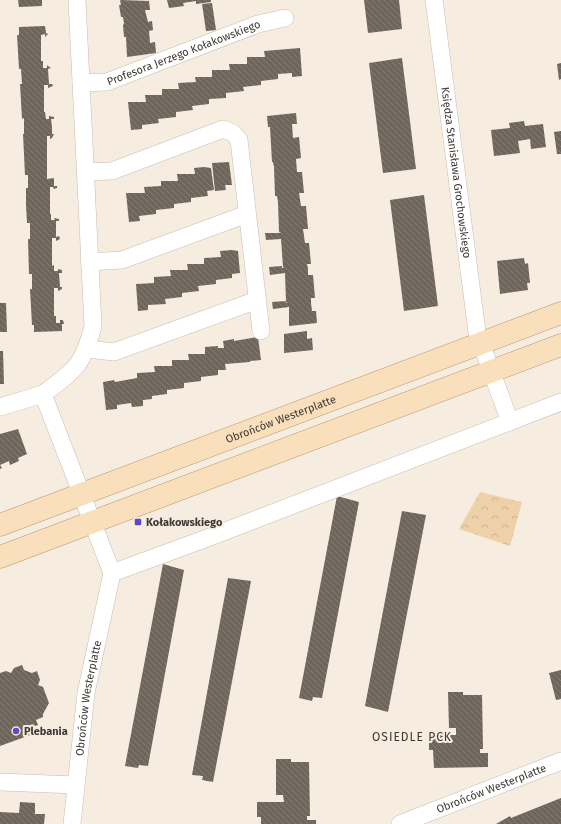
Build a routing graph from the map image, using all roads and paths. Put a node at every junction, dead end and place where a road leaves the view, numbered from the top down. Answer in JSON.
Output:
{"nodes":[{"id":1,"x":76,"y":0,"type":"edge"},
{"id":2,"x":434,"y":0,"type":"edge"},
{"id":3,"x":285,"y":18,"type":"dead end"},
{"id":4,"x":81,"y":83,"type":"junction"},
{"id":5,"x":85,"y":172,"type":"junction"},
{"id":6,"x":247,"y":214,"type":"junction"},
{"id":7,"x":90,"y":262,"type":"junction"},
{"id":8,"x":257,"y":300,"type":"junction"},
{"id":9,"x":561,"y":313,"type":"edge"},
{"id":10,"x":261,"y":331,"type":"dead end"},
{"id":11,"x":481,"y":344,"type":"junction"},
{"id":12,"x":561,"y":345,"type":"edge"},
{"id":13,"x":87,"y":349,"type":"junction"},
{"id":14,"x":492,"y":371,"type":"junction"},
{"id":15,"x":43,"y":394,"type":"junction"},
{"id":16,"x":561,"y":402,"type":"edge"},
{"id":17,"x":0,"y":407,"type":"edge"},
{"id":18,"x":510,"y":422,"type":"junction"},
{"id":19,"x":81,"y":494,"type":"junction"},
{"id":20,"x":92,"y":522,"type":"junction"},
{"id":21,"x":0,"y":526,"type":"edge"},
{"id":22,"x":0,"y":557,"type":"edge"},
{"id":23,"x":112,"y":573,"type":"junction"},
{"id":24,"x":561,"y":761,"type":"edge"},
{"id":25,"x":0,"y":782,"type":"edge"},
{"id":26,"x":76,"y":784,"type":"junction"},
{"id":27,"x":72,"y":824,"type":"edge"},
{"id":28,"x":400,"y":824,"type":"edge"}],
"edges":[{"from":1,"to":4,"type":"street"},
{"from":2,"to":11,"type":"street","name":"Księdza Stanisława Grochowskiego"},
{"from":3,"to":4,"type":"street","name":"Profesora Jerzego Kołakowskiego"},
{"from":4,"to":5,"type":"street"},
{"from":5,"to":6,"type":"street"},
{"from":5,"to":7,"type":"street"},
{"from":6,"to":7,"type":"street"},
{"from":6,"to":8,"type":"street"},
{"from":7,"to":13,"type":"street"},
{"from":8,"to":10,"type":"street"},
{"from":8,"to":13,"type":"street"},
{"from":9,"to":11,"type":"main road","name":"Obrońców Westerplatte"},
{"from":11,"to":14,"type":"street","name":"Księdza Stanisława Grochowskiego"},
{"from":11,"to":19,"type":"main road","name":"Obrońców Westerplatte"},
{"from":12,"to":14,"type":"main road"},
{"from":13,"to":15,"type":"street"},
{"from":14,"to":18,"type":"street","name":"Księdza Stanisława Grochowskiego"},
{"from":14,"to":20,"type":"main road"},
{"from":15,"to":17,"type":"street"},
{"from":15,"to":19,"type":"street"},
{"from":16,"to":18,"type":"street"},
{"from":18,"to":23,"type":"street"},
{"from":19,"to":20,"type":"street"},
{"from":19,"to":21,"type":"main road","name":"Obrońców Westerplatte"},
{"from":20,"to":22,"type":"main road"},
{"from":20,"to":23,"type":"street"},
{"from":23,"to":26,"type":"street","name":"Obrońców Westerplatte"},
{"from":24,"to":28,"type":"street","name":"Obrońców Westerplatte"},
{"from":25,"to":26,"type":"street"},
{"from":26,"to":27,"type":"street","name":"Obrońców Westerplatte"}]}
